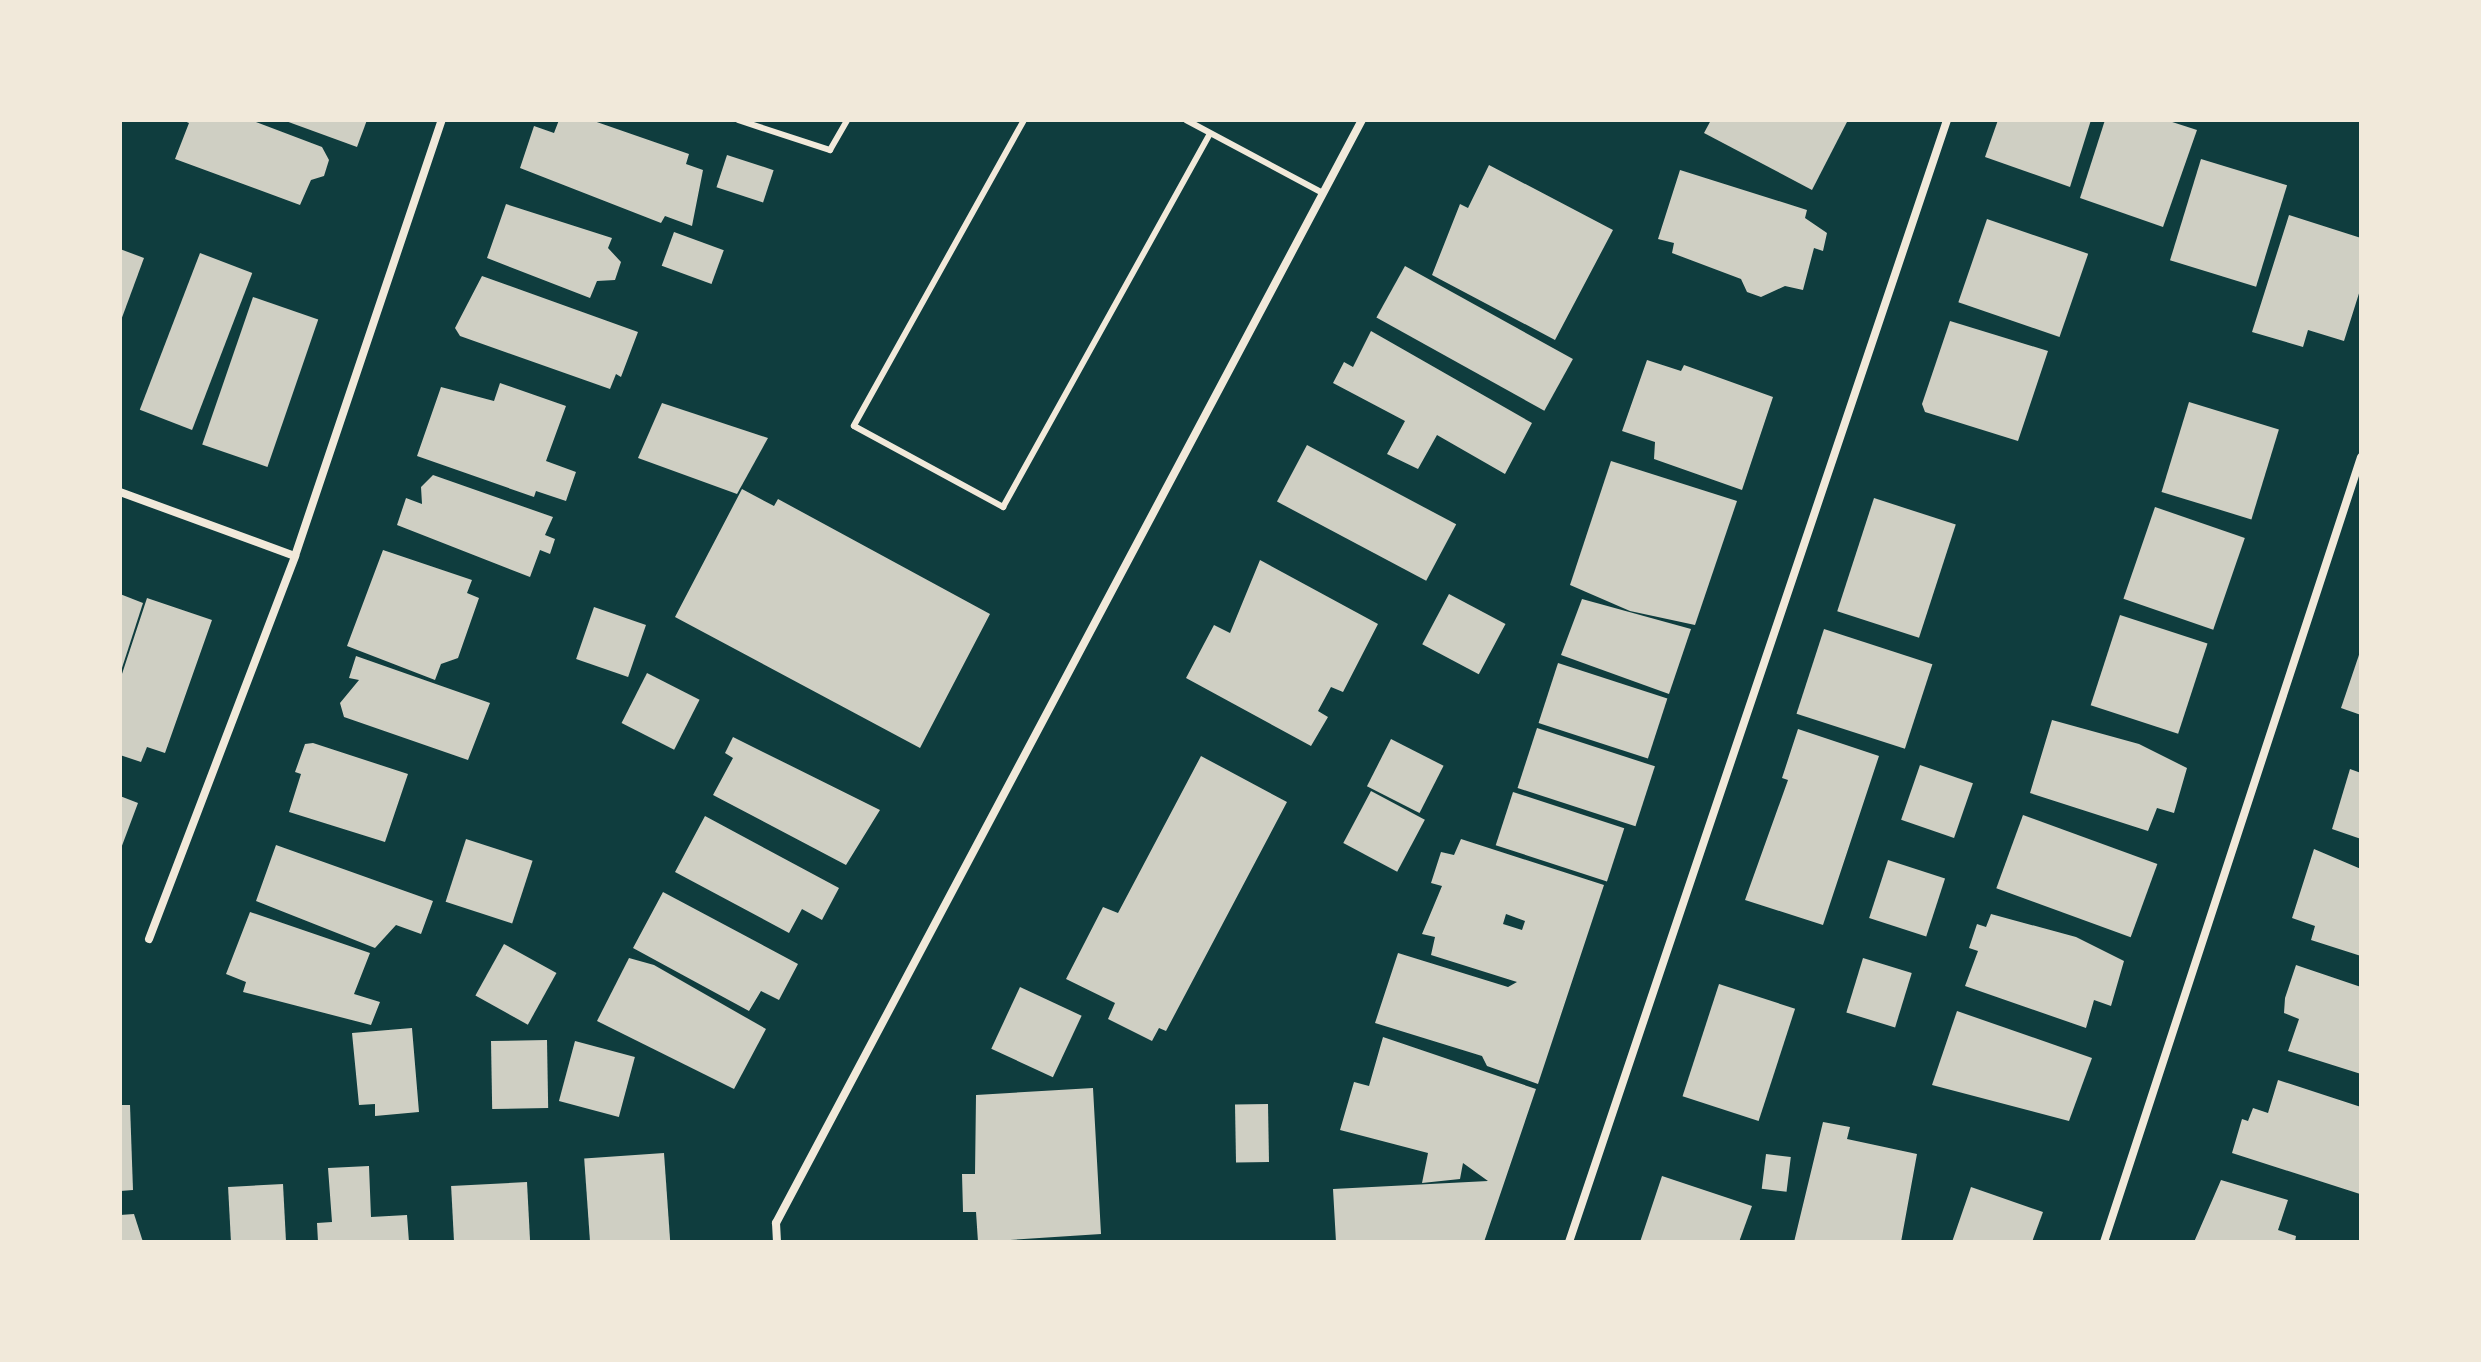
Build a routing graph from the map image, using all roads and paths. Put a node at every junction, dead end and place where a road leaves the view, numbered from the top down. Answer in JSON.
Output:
{"nodes":[{"id":1,"x":442,"y":120,"type":"edge"},
{"id":2,"x":738,"y":120,"type":"edge"},
{"id":3,"x":847,"y":120,"type":"edge"},
{"id":4,"x":1024,"y":120,"type":"edge"},
{"id":5,"x":1186,"y":120,"type":"edge"},
{"id":6,"x":1362,"y":120,"type":"edge"},
{"id":7,"x":1947,"y":120,"type":"edge"},
{"id":8,"x":1210,"y":133,"type":"junction"},
{"id":9,"x":1323,"y":193,"type":"junction"},
{"id":10,"x":2361,"y":457,"type":"edge"},
{"id":11,"x":120,"y":492,"type":"edge"},
{"id":12,"x":295,"y":556,"type":"junction"},
{"id":13,"x":149,"y":939,"type":"dead end"},
{"id":14,"x":777,"y":1242,"type":"edge"},
{"id":15,"x":1569,"y":1242,"type":"edge"},
{"id":16,"x":2104,"y":1242,"type":"edge"}],
"edges":[{"from":1,"to":12,"type":"street"},
{"from":2,"to":3,"type":"lane"},
{"from":4,"to":8,"type":"lane"},
{"from":5,"to":8,"type":"lane"},
{"from":6,"to":9,"type":"street"},
{"from":7,"to":15,"type":"street"},
{"from":8,"to":9,"type":"lane"},
{"from":9,"to":14,"type":"street"},
{"from":10,"to":16,"type":"street"},
{"from":11,"to":12,"type":"street"},
{"from":12,"to":13,"type":"street"}]}
